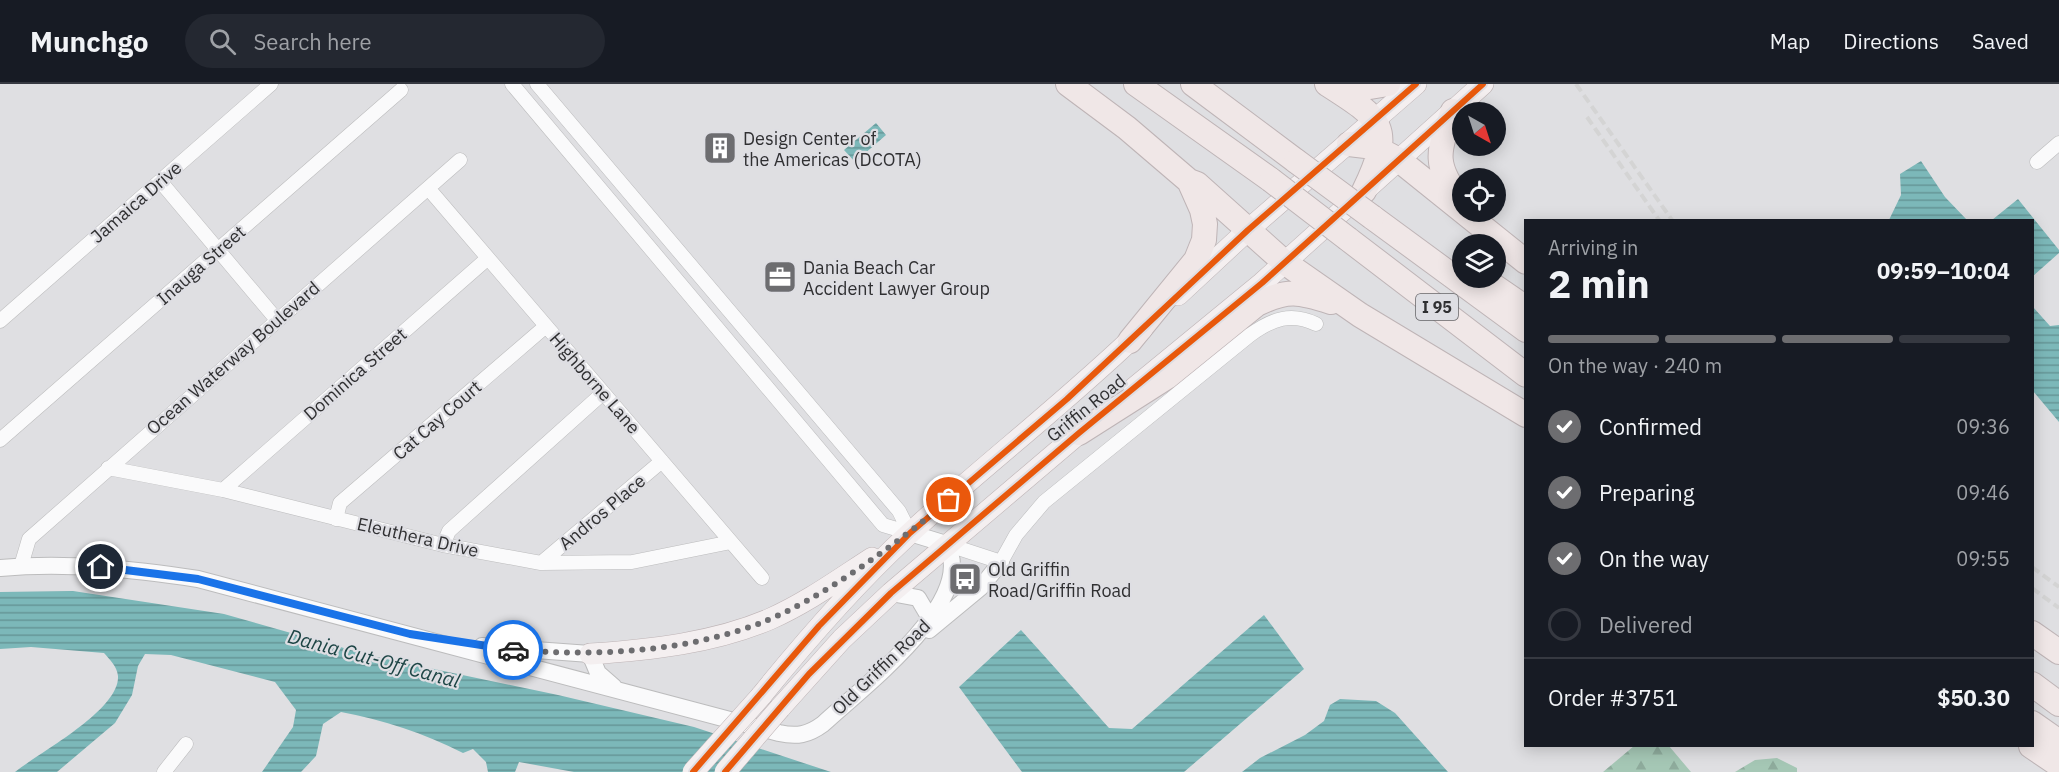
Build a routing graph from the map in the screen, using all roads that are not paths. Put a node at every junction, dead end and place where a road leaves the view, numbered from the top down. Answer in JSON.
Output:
{"nodes":[{"id":1,"x":271,"y":84,"type":"edge"},
{"id":2,"x":512,"y":84,"type":"edge"},
{"id":3,"x":537,"y":84,"type":"edge"},
{"id":4,"x":1068,"y":84,"type":"edge"},
{"id":5,"x":1136,"y":84,"type":"edge"},
{"id":6,"x":1159,"y":84,"type":"edge"},
{"id":7,"x":1193,"y":84,"type":"edge"},
{"id":8,"x":1218,"y":84,"type":"edge"},
{"id":9,"x":1327,"y":84,"type":"edge"},
{"id":10,"x":1347,"y":84,"type":"edge"},
{"id":11,"x":1388,"y":84,"type":"edge"},
{"id":12,"x":1416,"y":84,"type":"edge"},
{"id":13,"x":1483,"y":84,"type":"edge"},
{"id":14,"x":401,"y":90,"type":"dead end"},
{"id":15,"x":1463,"y":102,"type":"edge"},
{"id":16,"x":1452,"y":112,"type":"edge"},
{"id":17,"x":1452,"y":113,"type":"edge"},
{"id":18,"x":1376,"y":119,"type":"junction"},
{"id":19,"x":2059,"y":143,"type":"edge"},
{"id":20,"x":1349,"y":144,"type":"junction"},
{"id":21,"x":1390,"y":155,"type":"junction"},
{"id":22,"x":460,"y":160,"type":"dead end"},
{"id":23,"x":2037,"y":162,"type":"dead end"},
{"id":24,"x":1288,"y":166,"type":"junction"},
{"id":25,"x":160,"y":181,"type":"junction"},
{"id":26,"x":1189,"y":181,"type":"junction"},
{"id":27,"x":1452,"y":187,"type":"edge"},
{"id":28,"x":428,"y":188,"type":"junction"},
{"id":29,"x":1364,"y":217,"type":"junction"},
{"id":30,"x":1479,"y":222,"type":"edge"},
{"id":31,"x":1248,"y":230,"type":"junction"},
{"id":32,"x":1488,"y":233,"type":"junction"},
{"id":33,"x":218,"y":250,"type":"junction"},
{"id":34,"x":488,"y":258,"type":"junction"},
{"id":35,"x":1452,"y":258,"type":"edge"},
{"id":36,"x":1524,"y":260,"type":"edge"},
{"id":37,"x":1284,"y":262,"type":"junction"},
{"id":38,"x":1497,"y":288,"type":"edge"},
{"id":39,"x":1345,"y":304,"type":"junction"},
{"id":40,"x":1524,"y":307,"type":"edge"},
{"id":41,"x":277,"y":320,"type":"junction"},
{"id":42,"x":0,"y":321,"type":"edge"},
{"id":43,"x":1316,"y":324,"type":"dead end"},
{"id":44,"x":546,"y":326,"type":"junction"},
{"id":45,"x":1524,"y":329,"type":"edge"},
{"id":46,"x":1130,"y":341,"type":"junction"},
{"id":47,"x":1524,"y":352,"type":"edge"},
{"id":48,"x":1524,"y":373,"type":"edge"},
{"id":49,"x":603,"y":393,"type":"junction"},
{"id":50,"x":1524,"y":415,"type":"edge"},
{"id":51,"x":1079,"y":433,"type":"junction"},
{"id":52,"x":0,"y":440,"type":"edge"},
{"id":53,"x":662,"y":461,"type":"junction"},
{"id":54,"x":108,"y":468,"type":"junction"},
{"id":55,"x":223,"y":490,"type":"junction"},
{"id":56,"x":336,"y":519,"type":"junction"},
{"id":57,"x":910,"y":533,"type":"junction"},
{"id":58,"x":731,"y":542,"type":"junction"},
{"id":59,"x":946,"y":544,"type":"junction"},
{"id":60,"x":443,"y":545,"type":"junction"},
{"id":61,"x":1000,"y":562,"type":"junction"},
{"id":62,"x":542,"y":563,"type":"junction"},
{"id":63,"x":21,"y":566,"type":"junction"},
{"id":64,"x":0,"y":568,"type":"edge"},
{"id":65,"x":762,"y":578,"type":"dead end"},
{"id":66,"x":891,"y":593,"type":"junction"},
{"id":67,"x":931,"y":620,"type":"junction"},
{"id":68,"x":410,"y":634,"type":"junction"},
{"id":69,"x":2034,"y":634,"type":"edge"},
{"id":70,"x":913,"y":640,"type":"junction"},
{"id":71,"x":2059,"y":652,"type":"edge"},
{"id":72,"x":590,"y":654,"type":"junction"},
{"id":73,"x":2034,"y":685,"type":"edge"},
{"id":74,"x":618,"y":689,"type":"junction"},
{"id":75,"x":2034,"y":701,"type":"edge"},
{"id":76,"x":2059,"y":704,"type":"edge"},
{"id":77,"x":2059,"y":720,"type":"edge"},
{"id":78,"x":2034,"y":724,"type":"edge"},
{"id":79,"x":2059,"y":742,"type":"edge"},
{"id":80,"x":186,"y":744,"type":"dead end"},
{"id":81,"x":2032,"y":747,"type":"edge"},
{"id":82,"x":2059,"y":765,"type":"edge"},
{"id":83,"x":164,"y":772,"type":"edge"},
{"id":84,"x":693,"y":772,"type":"edge"},
{"id":85,"x":725,"y":772,"type":"edge"}],
"edges":[{"from":1,"to":25,"type":"street","name":"Jamaica Drive"},
{"from":2,"to":57,"type":"street"},
{"from":3,"to":57,"type":"street"},
{"from":4,"to":26,"type":"highway"},
{"from":5,"to":24,"type":"highway","number":"I 95"},
{"from":6,"to":24,"type":"highway"},
{"from":7,"to":24,"type":"highway"},
{"from":8,"to":24,"type":"highway","number":"I 95"},
{"from":9,"to":18,"type":"highway"},
{"from":10,"to":11,"type":"highway"},
{"from":12,"to":18,"type":"main road","name":"Griffin Road"},
{"from":13,"to":15,"type":"main road"},
{"from":14,"to":33,"type":"street","name":"Inauga Street"},
{"from":16,"to":21,"type":"main road"},
{"from":17,"to":27,"type":"highway"},
{"from":18,"to":20,"type":"main road","name":"Griffin Road"},
{"from":18,"to":21,"type":"highway"},
{"from":19,"to":23,"type":"street"},
{"from":20,"to":21,"type":"highway"},
{"from":20,"to":31,"type":"main road","name":"Griffin Road"},
{"from":21,"to":29,"type":"highway"},
{"from":21,"to":32,"type":"highway"},
{"from":22,"to":28,"type":"street","name":"Ocean Waterway Boulevard"},
{"from":24,"to":29,"type":"highway","number":"I 95"},
{"from":24,"to":29,"type":"highway","number":"I 95","bridge":true},
{"from":25,"to":33,"type":"street"},
{"from":25,"to":42,"type":"street","name":"Jamaica Drive"},
{"from":26,"to":31,"type":"highway"},
{"from":26,"to":46,"type":"highway"},
{"from":28,"to":34,"type":"street","name":"Highborne Lane"},
{"from":28,"to":41,"type":"street","name":"Ocean Waterway Boulevard"},
{"from":29,"to":35,"type":"highway","number":"I 95"},
{"from":29,"to":37,"type":"main road","name":"Griffin Road"},
{"from":29,"to":45,"type":"highway"},
{"from":29,"to":47,"type":"highway"},
{"from":29,"to":48,"type":"highway","number":"I 95"},
{"from":30,"to":32,"type":"highway"},
{"from":31,"to":37,"type":"highway"},
{"from":31,"to":46,"type":"main road","name":"Griffin Road"},
{"from":32,"to":36,"type":"highway"},
{"from":33,"to":41,"type":"street"},
{"from":33,"to":52,"type":"street","name":"Inauga Street"},
{"from":34,"to":44,"type":"street","name":"Highborne Lane"},
{"from":34,"to":55,"type":"street","name":"Dominica Street"},
{"from":37,"to":39,"type":"highway"},
{"from":37,"to":51,"type":"main road","name":"Griffin Road"},
{"from":38,"to":40,"type":"highway"},
{"from":39,"to":50,"type":"highway"},
{"from":39,"to":51,"type":"highway"},
{"from":41,"to":54,"type":"street","name":"Ocean Waterway Boulevard"},
{"from":43,"to":61,"type":"street"},
{"from":44,"to":49,"type":"street","name":"Highborne Lane"},
{"from":44,"to":56,"type":"street","name":"Cat Cay Court"},
{"from":46,"to":57,"type":"main road","name":"Griffin Road"},
{"from":49,"to":53,"type":"street","name":"Highborne Lane"},
{"from":49,"to":60,"type":"street"},
{"from":51,"to":59,"type":"main road","name":"Griffin Road"},
{"from":53,"to":58,"type":"street","name":"Highborne Lane"},
{"from":53,"to":62,"type":"street","name":"Andros Place"},
{"from":54,"to":55,"type":"street","name":"Eleuthera Drive"},
{"from":54,"to":63,"type":"street","name":"Ocean Waterway Boulevard"},
{"from":55,"to":56,"type":"street","name":"Eleuthera Drive"},
{"from":56,"to":60,"type":"street","name":"Eleuthera Drive"},
{"from":57,"to":59,"type":"street"},
{"from":57,"to":72,"type":"main road"},
{"from":57,"to":84,"type":"main road","name":"Griffin Road","bridge":true},
{"from":58,"to":62,"type":"street","name":"Eleuthera Drive"},
{"from":58,"to":65,"type":"street","name":"Highborne Lane"},
{"from":59,"to":61,"type":"street"},
{"from":59,"to":66,"type":"main road","name":"Griffin Road"},
{"from":59,"to":67,"type":"street","name":"Old Griffin Road"},
{"from":60,"to":62,"type":"street","name":"Eleuthera Drive"},
{"from":61,"to":70,"type":"street"},
{"from":63,"to":64,"type":"street","name":"Old Griffin Road"},
{"from":63,"to":68,"type":"street","name":"Old Griffin Road"},
{"from":66,"to":67,"type":"street"},
{"from":66,"to":85,"type":"main road","name":"Griffin Road","bridge":true},
{"from":67,"to":70,"type":"street","name":"Old Griffin Road"},
{"from":68,"to":72,"type":"street","name":"Old Griffin Road"},
{"from":68,"to":74,"type":"street","name":"Old Griffin Road"},
{"from":69,"to":71,"type":"highway"},
{"from":70,"to":74,"type":"street","name":"Old Griffin Road"},
{"from":72,"to":74,"type":"street"},
{"from":73,"to":76,"type":"highway"},
{"from":75,"to":77,"type":"highway"},
{"from":78,"to":79,"type":"highway"},
{"from":80,"to":83,"type":"street"},
{"from":81,"to":82,"type":"highway"}]}
